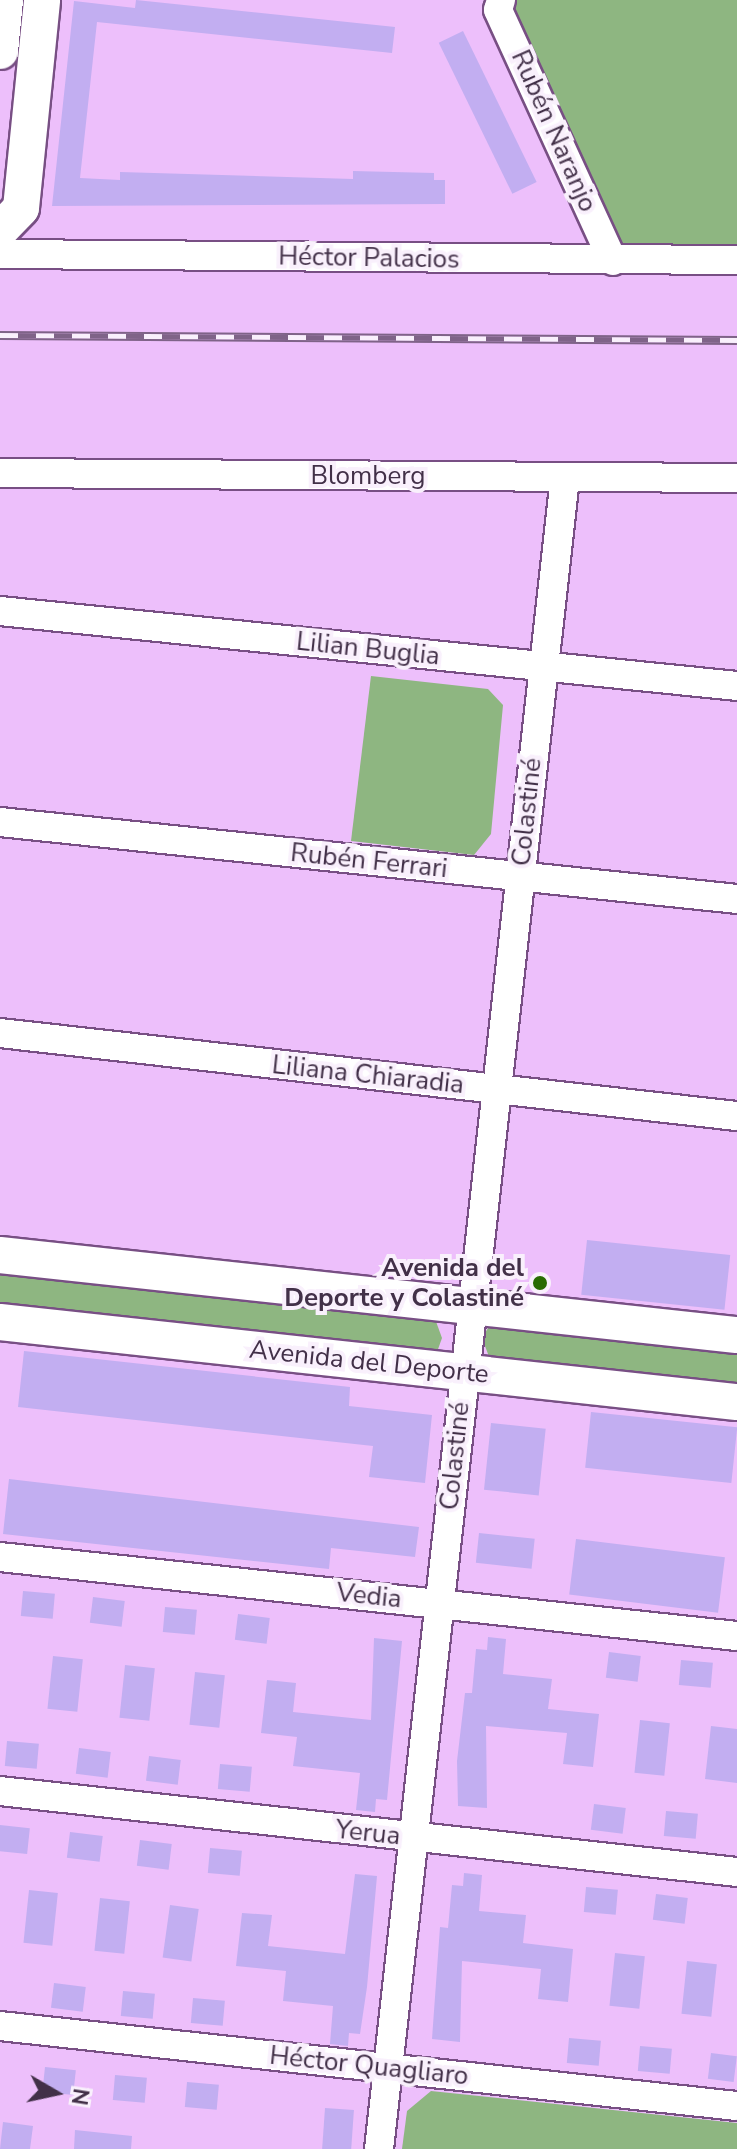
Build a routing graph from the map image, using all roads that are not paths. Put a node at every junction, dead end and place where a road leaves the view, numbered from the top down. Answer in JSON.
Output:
{"nodes":[{"id":1,"x":5,"y":0,"type":"edge"},
{"id":2,"x":42,"y":0,"type":"edge"},
{"id":3,"x":501,"y":0,"type":"edge"},
{"id":4,"x":0,"y":51,"type":"edge"},
{"id":5,"x":0,"y":230,"type":"edge"},
{"id":6,"x":0,"y":254,"type":"edge"},
{"id":7,"x":737,"y":260,"type":"edge"},
{"id":8,"x":613,"y":261,"type":"junction"},
{"id":9,"x":0,"y":473,"type":"edge"},
{"id":10,"x":565,"y":477,"type":"junction"},
{"id":11,"x":737,"y":478,"type":"edge"},
{"id":12,"x":0,"y":611,"type":"edge"},
{"id":13,"x":543,"y":666,"type":"junction"},
{"id":14,"x":737,"y":686,"type":"edge"},
{"id":15,"x":0,"y":822,"type":"edge"},
{"id":16,"x":520,"y":877,"type":"junction"},
{"id":17,"x":737,"y":899,"type":"edge"},
{"id":18,"x":0,"y":1033,"type":"edge"},
{"id":19,"x":496,"y":1089,"type":"junction"},
{"id":20,"x":737,"y":1116,"type":"edge"},
{"id":21,"x":0,"y":1255,"type":"edge"},
{"id":22,"x":472,"y":1306,"type":"junction"},
{"id":23,"x":0,"y":1322,"type":"edge"},
{"id":24,"x":737,"y":1335,"type":"edge"},
{"id":25,"x":464,"y":1372,"type":"junction"},
{"id":26,"x":737,"y":1402,"type":"edge"},
{"id":27,"x":0,"y":1557,"type":"edge"},
{"id":28,"x":439,"y":1604,"type":"junction"},
{"id":29,"x":737,"y":1636,"type":"edge"},
{"id":30,"x":0,"y":1791,"type":"edge"},
{"id":31,"x":413,"y":1838,"type":"junction"},
{"id":32,"x":737,"y":1872,"type":"edge"},
{"id":33,"x":0,"y":2026,"type":"edge"},
{"id":34,"x":388,"y":2068,"type":"junction"},
{"id":35,"x":737,"y":2106,"type":"edge"},
{"id":36,"x":379,"y":2149,"type":"edge"}],
"edges":[{"from":1,"to":4,"type":"street"},
{"from":2,"to":5,"type":"street"},
{"from":3,"to":8,"type":"street","name":"Rubén Naranjo"},
{"from":6,"to":8,"type":"street","name":"Héctor Palacios"},
{"from":7,"to":8,"type":"street","name":"Héctor Palacios"},
{"from":9,"to":10,"type":"street","name":"Blomberg"},
{"from":10,"to":11,"type":"street","name":"Blomberg"},
{"from":10,"to":13,"type":"street","name":"Colastiné"},
{"from":12,"to":13,"type":"street","name":"Lilian Buglia"},
{"from":13,"to":14,"type":"street","name":"Lilian Buglia"},
{"from":13,"to":16,"type":"street","name":"Colastiné"},
{"from":15,"to":16,"type":"street","name":"Rubén Ferrari"},
{"from":16,"to":17,"type":"street","name":"Rubén Ferrari"},
{"from":16,"to":19,"type":"street","name":"Colastiné"},
{"from":18,"to":19,"type":"street","name":"Liliana Chiaradia"},
{"from":19,"to":20,"type":"street","name":"Liliana Chiaradia"},
{"from":19,"to":22,"type":"street","name":"Colastiné"},
{"from":21,"to":22,"type":"street"},
{"from":22,"to":24,"type":"street"},
{"from":22,"to":25,"type":"street","name":"Colastiné"},
{"from":23,"to":25,"type":"street","name":"Avenida del Deporte"},
{"from":25,"to":26,"type":"street","name":"Avenida del Deporte"},
{"from":25,"to":28,"type":"street","name":"Colastiné"},
{"from":27,"to":28,"type":"street","name":"Vedia"},
{"from":28,"to":29,"type":"street","name":"Vedia"},
{"from":28,"to":31,"type":"street","name":"Colastiné"},
{"from":30,"to":31,"type":"street","name":"Yerua"},
{"from":31,"to":32,"type":"street","name":"Yerua"},
{"from":31,"to":34,"type":"street","name":"Colastiné"},
{"from":33,"to":34,"type":"street","name":"Héctor Quagliaro"},
{"from":34,"to":35,"type":"street","name":"Héctor Quagliaro"},
{"from":34,"to":36,"type":"street","name":"Colastiné"}]}
